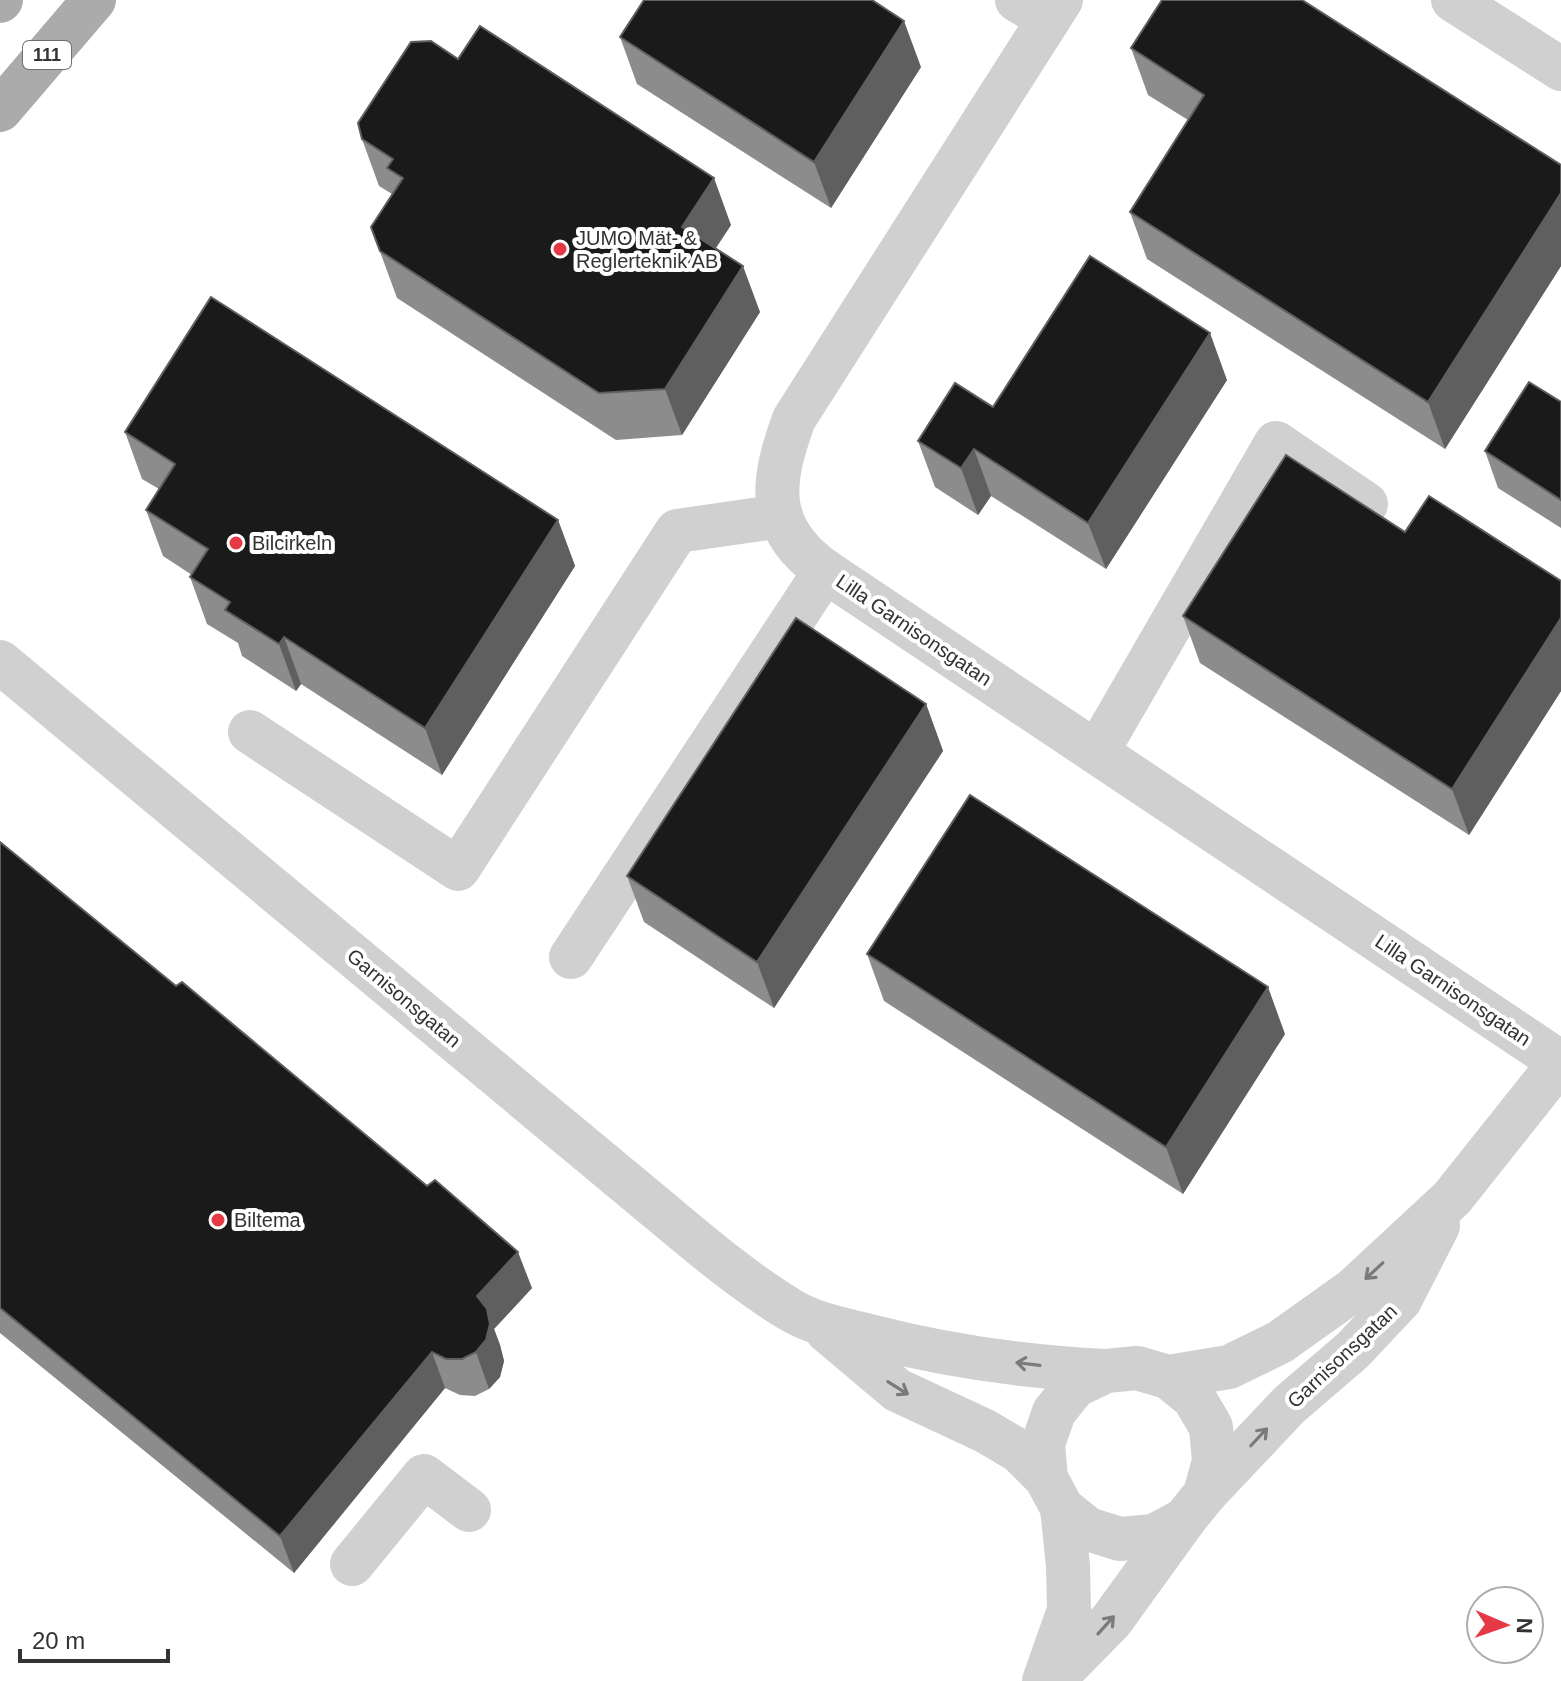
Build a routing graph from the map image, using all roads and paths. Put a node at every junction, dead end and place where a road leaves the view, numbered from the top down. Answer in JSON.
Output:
{"nodes":[{"id":1,"x":94,"y":0,"type":"edge"},
{"id":2,"x":1453,"y":0,"type":"edge"},
{"id":3,"x":1042,"y":6,"type":"edge"},
{"id":4,"x":1561,"y":69,"type":"edge"},
{"id":5,"x":0,"y":110,"type":"edge"},
{"id":6,"x":1366,"y":504,"type":"edge"},
{"id":7,"x":781,"y":516,"type":"junction"},
{"id":8,"x":825,"y":571,"type":"junction"},
{"id":9,"x":0,"y":662,"type":"edge"},
{"id":10,"x":250,"y":732,"type":"dead end"},
{"id":11,"x":1097,"y":752,"type":"junction"},
{"id":12,"x":571,"y":957,"type":"dead end"},
{"id":13,"x":1561,"y":1061,"type":"edge"},
{"id":14,"x":1452,"y":1198,"type":"junction"},
{"id":15,"x":816,"y":1322,"type":"junction"},
{"id":16,"x":1106,"y":1371,"type":"junction"},
{"id":17,"x":1168,"y":1377,"type":"junction"},
{"id":18,"x":1054,"y":1493,"type":"junction"},
{"id":19,"x":1194,"y":1507,"type":"junction"},
{"id":20,"x":469,"y":1510,"type":"dead end"},
{"id":21,"x":352,"y":1564,"type":"dead end"},
{"id":22,"x":1044,"y":1681,"type":"edge"},
{"id":23,"x":1052,"y":1681,"type":"edge"}],
"edges":[{"from":1,"to":5,"type":"main road","number":"111"},
{"from":2,"to":4,"type":"street"},
{"from":3,"to":7,"type":"street","name":"Lilla Garnisonsgatan"},
{"from":6,"to":11,"type":"street"},
{"from":7,"to":8,"type":"street","name":"Lilla Garnisonsgatan"},
{"from":7,"to":10,"type":"street"},
{"from":8,"to":11,"type":"street","name":"Lilla Garnisonsgatan"},
{"from":8,"to":12,"type":"street"},
{"from":9,"to":15,"type":"street","name":"Garnisonsgatan"},
{"from":11,"to":13,"type":"street","name":"Lilla Garnisonsgatan"},
{"from":13,"to":14,"type":"street","name":"Garnisonsgatan"},
{"from":14,"to":17,"type":"street","name":"Garnisonsgatan","one_way":true},
{"from":19,"to":14,"type":"street","name":"Garnisonsgatan","one_way":true},
{"from":16,"to":15,"type":"street","name":"Garnisonsgatan","one_way":true},
{"from":15,"to":18,"type":"street","name":"Garnisonsgatan","one_way":true},
{"from":16,"to":17,"type":"street","name":"Garnisonsgatan"},
{"from":16,"to":18,"type":"street","name":"Garnisonsgatan"},
{"from":17,"to":19,"type":"street"},
{"from":18,"to":19,"type":"street","name":"Garnisonsgatan"},
{"from":18,"to":22,"type":"street"},
{"from":23,"to":19,"type":"street","one_way":true},
{"from":20,"to":21,"type":"street"}]}
